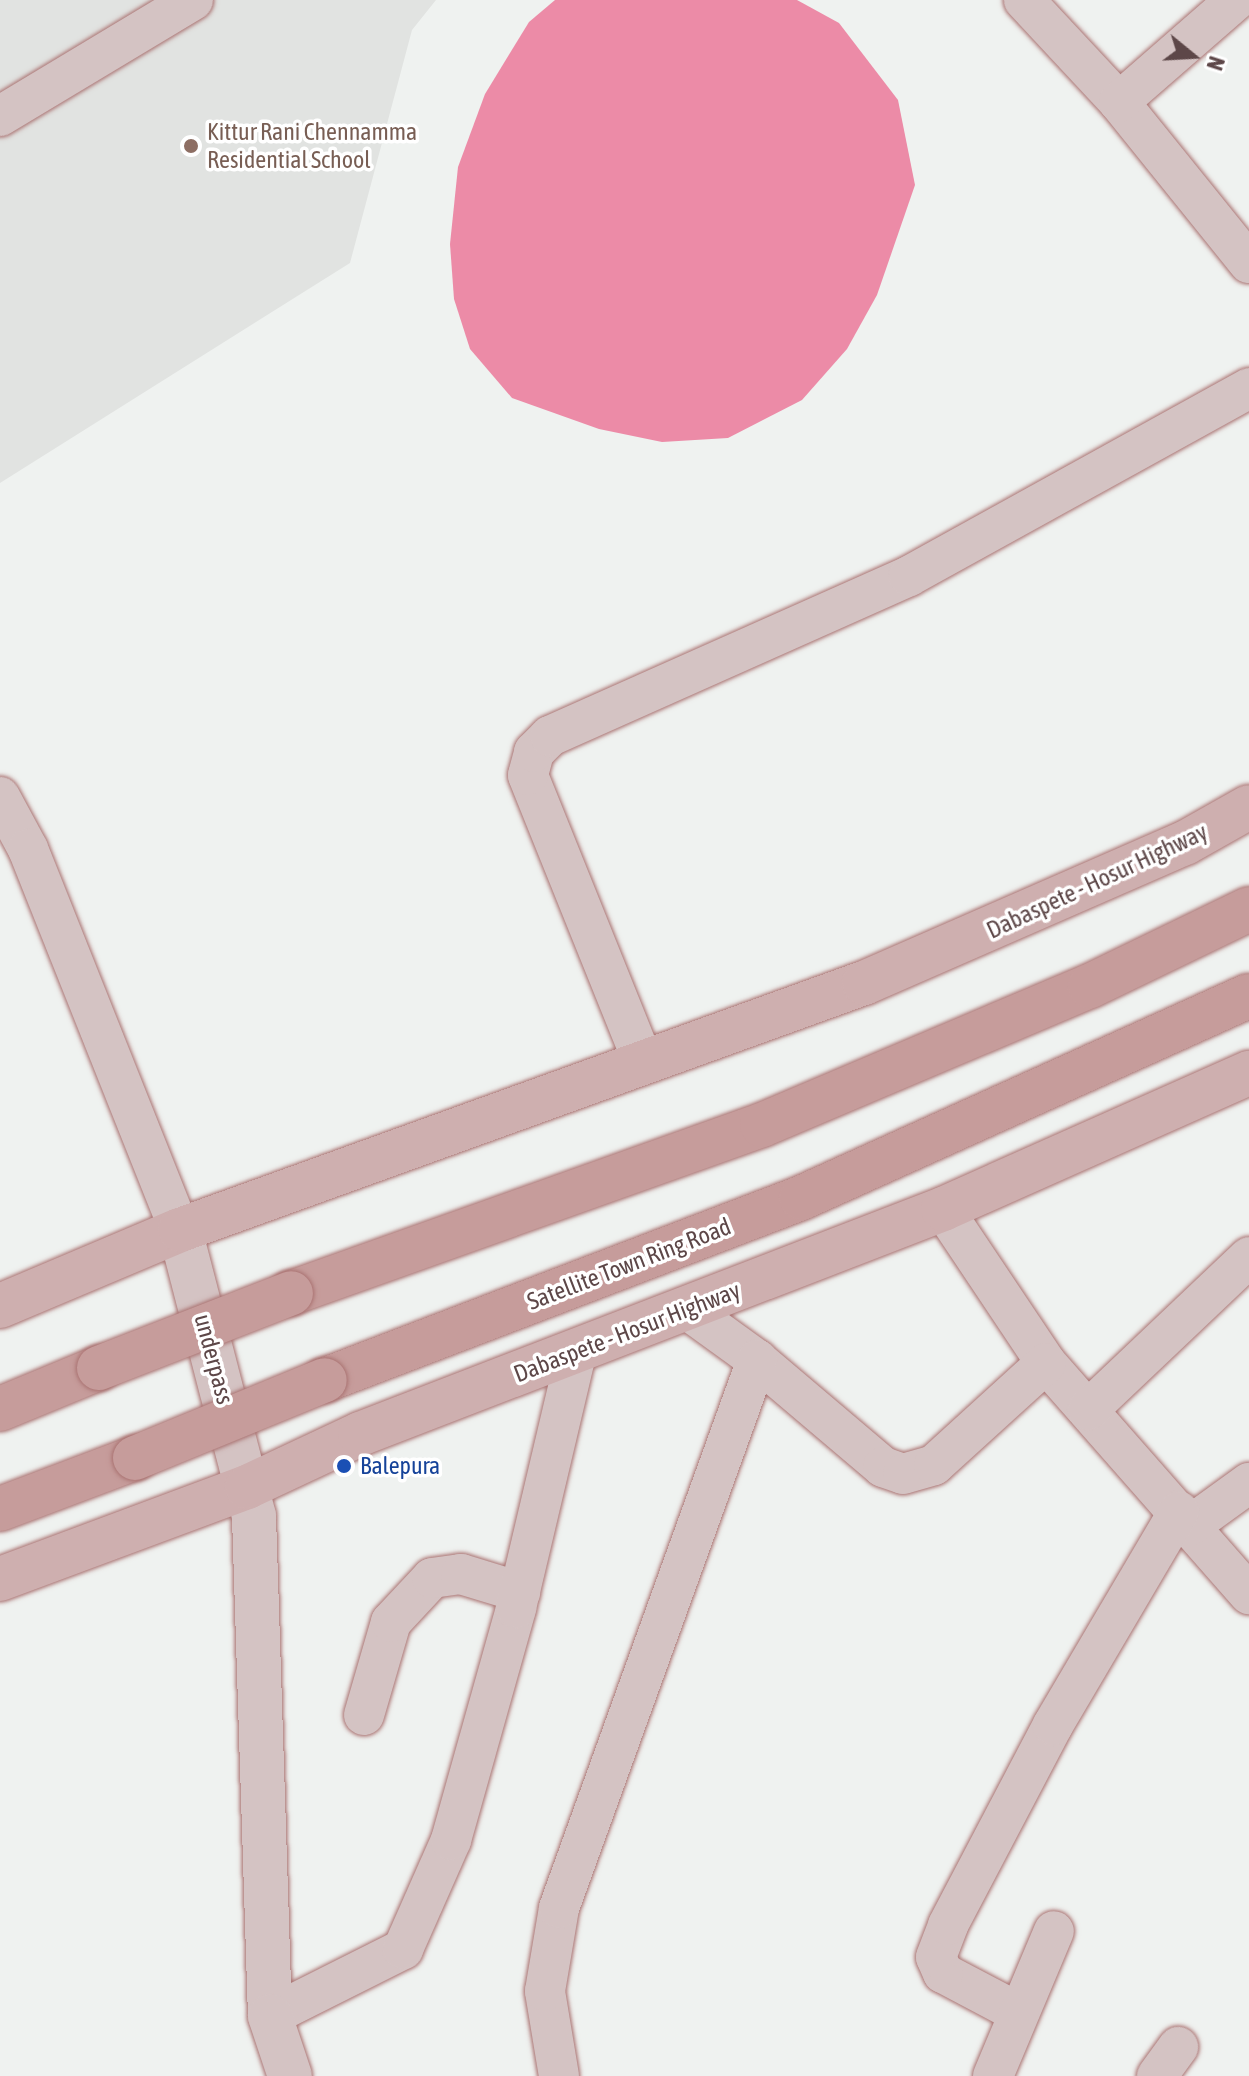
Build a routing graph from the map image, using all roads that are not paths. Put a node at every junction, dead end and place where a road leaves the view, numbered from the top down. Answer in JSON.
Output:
{"nodes":[{"id":1,"x":193,"y":0,"type":"edge"},
{"id":2,"x":1024,"y":0,"type":"edge"},
{"id":3,"x":1236,"y":0,"type":"edge"},
{"id":4,"x":1119,"y":102,"type":"junction"},
{"id":5,"x":0,"y":116,"type":"edge"},
{"id":6,"x":1249,"y":263,"type":"edge"},
{"id":7,"x":1249,"y":388,"type":"edge"},
{"id":8,"x":0,"y":797,"type":"edge"},
{"id":9,"x":1249,"y":807,"type":"edge"},
{"id":10,"x":1249,"y":909,"type":"edge"},
{"id":11,"x":1249,"y":996,"type":"edge"},
{"id":12,"x":644,"y":1064,"type":"junction"},
{"id":13,"x":1249,"y":1073,"type":"edge"},
{"id":14,"x":943,"y":1209,"type":"junction"},
{"id":15,"x":180,"y":1230,"type":"junction"},
{"id":16,"x":1249,"y":1257,"type":"edge"},
{"id":17,"x":0,"y":1306,"type":"edge"},
{"id":18,"x":688,"y":1310,"type":"junction"},
{"id":19,"x":577,"y":1350,"type":"junction"},
{"id":20,"x":757,"y":1360,"type":"junction"},
{"id":21,"x":1046,"y":1363,"type":"junction"},
{"id":22,"x":0,"y":1409,"type":"edge"},
{"id":23,"x":1088,"y":1410,"type":"junction"},
{"id":24,"x":1249,"y":1483,"type":"edge"},
{"id":25,"x":247,"y":1487,"type":"junction"},
{"id":26,"x":0,"y":1509,"type":"edge"},
{"id":27,"x":1185,"y":1518,"type":"junction"},
{"id":28,"x":0,"y":1579,"type":"edge"},
{"id":29,"x":520,"y":1592,"type":"junction"},
{"id":30,"x":1249,"y":1594,"type":"edge"},
{"id":31,"x":364,"y":1715,"type":"dead end"},
{"id":32,"x":1054,"y":1931,"type":"dead end"},
{"id":33,"x":1019,"y":2013,"type":"junction"},
{"id":34,"x":270,"y":2016,"type":"junction"},
{"id":35,"x":290,"y":2076,"type":"edge"},
{"id":36,"x":559,"y":2076,"type":"edge"},
{"id":37,"x":993,"y":2076,"type":"edge"}],
"edges":[{"from":1,"to":5,"type":"street"},
{"from":2,"to":4,"type":"street"},
{"from":3,"to":4,"type":"street"},
{"from":4,"to":6,"type":"street"},
{"from":7,"to":12,"type":"street"},
{"from":8,"to":15,"type":"street"},
{"from":9,"to":12,"type":"main road","name":"Dabaspete - Hosur Highway"},
{"from":10,"to":22,"type":"highway","bridge":true},
{"from":11,"to":26,"type":"highway","name":"Satellite Town Ring Road","bridge":true},
{"from":12,"to":15,"type":"main road","name":"Dabaspete - Hosur Highway"},
{"from":13,"to":14,"type":"main road","name":"Dabaspete - Hosur Highway"},
{"from":14,"to":18,"type":"main road","name":"Dabaspete - Hosur Highway"},
{"from":14,"to":21,"type":"street"},
{"from":15,"to":17,"type":"main road","name":"Dabaspete - Hosur Highway"},
{"from":15,"to":25,"type":"street","name":"underpass"},
{"from":16,"to":23,"type":"street"},
{"from":18,"to":19,"type":"main road","name":"Dabaspete - Hosur Highway"},
{"from":18,"to":20,"type":"street"},
{"from":19,"to":25,"type":"main road","name":"Dabaspete - Hosur Highway"},
{"from":19,"to":29,"type":"street"},
{"from":20,"to":21,"type":"street"},
{"from":20,"to":36,"type":"street"},
{"from":21,"to":23,"type":"street"},
{"from":23,"to":27,"type":"street"},
{"from":24,"to":27,"type":"street"},
{"from":25,"to":28,"type":"main road","name":"Dabaspete - Hosur Highway"},
{"from":25,"to":34,"type":"street","name":"underpass"},
{"from":27,"to":30,"type":"street"},
{"from":27,"to":33,"type":"street"},
{"from":29,"to":31,"type":"street"},
{"from":29,"to":34,"type":"street"},
{"from":32,"to":33,"type":"street"},
{"from":33,"to":37,"type":"street"},
{"from":34,"to":35,"type":"street","name":"underpass"}]}
